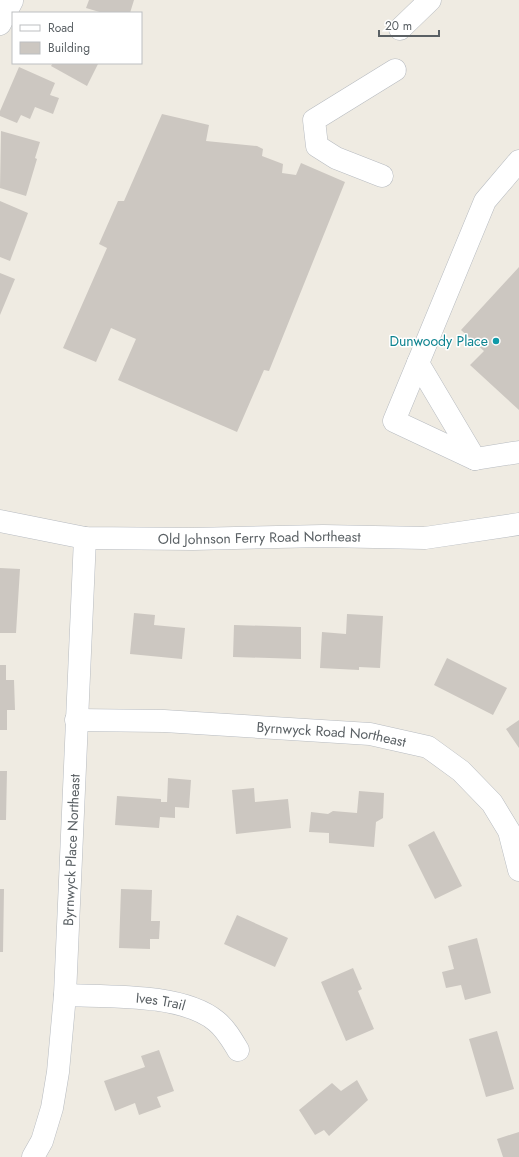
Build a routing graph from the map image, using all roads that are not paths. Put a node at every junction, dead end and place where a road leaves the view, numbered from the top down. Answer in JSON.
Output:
{"nodes":[{"id":1,"x":430,"y":0,"type":"edge"},
{"id":2,"x":12,"y":1,"type":"dead end"},
{"id":3,"x":0,"y":24,"type":"edge"},
{"id":4,"x":400,"y":29,"type":"dead end"},
{"id":5,"x":395,"y":70,"type":"dead end"},
{"id":6,"x":519,"y":160,"type":"edge"},
{"id":7,"x":382,"y":176,"type":"dead end"},
{"id":8,"x":418,"y":363,"type":"junction"},
{"id":9,"x":519,"y":452,"type":"edge"},
{"id":10,"x":475,"y":459,"type":"junction"},
{"id":11,"x":0,"y":521,"type":"edge"},
{"id":12,"x":519,"y":524,"type":"edge"},
{"id":13,"x":85,"y":538,"type":"junction"},
{"id":14,"x":76,"y":720,"type":"junction"},
{"id":15,"x":519,"y":870,"type":"edge"},
{"id":16,"x":65,"y":995,"type":"junction"},
{"id":17,"x":238,"y":1050,"type":"dead end"},
{"id":18,"x":33,"y":1157,"type":"edge"}],
"edges":[{"from":1,"to":4,"type":"street"},
{"from":2,"to":3,"type":"street"},
{"from":5,"to":7,"type":"street"},
{"from":6,"to":8,"type":"street"},
{"from":8,"to":10,"type":"street"},
{"from":8,"to":10,"type":"street"},
{"from":9,"to":10,"type":"street"},
{"from":11,"to":13,"type":"street","name":"Old Johnson Ferry Road Northeast"},
{"from":12,"to":13,"type":"street","name":"Old Johnson Ferry Road Northeast"},
{"from":13,"to":14,"type":"street","name":"Byrnwyck Place Northeast"},
{"from":14,"to":15,"type":"street","name":"Byrnwyck Road Northeast"},
{"from":14,"to":16,"type":"street","name":"Byrnwyck Place Northeast"},
{"from":16,"to":17,"type":"street","name":"Ives Trail"},
{"from":16,"to":18,"type":"street","name":"Byrnwyck Place Northeast"}]}
